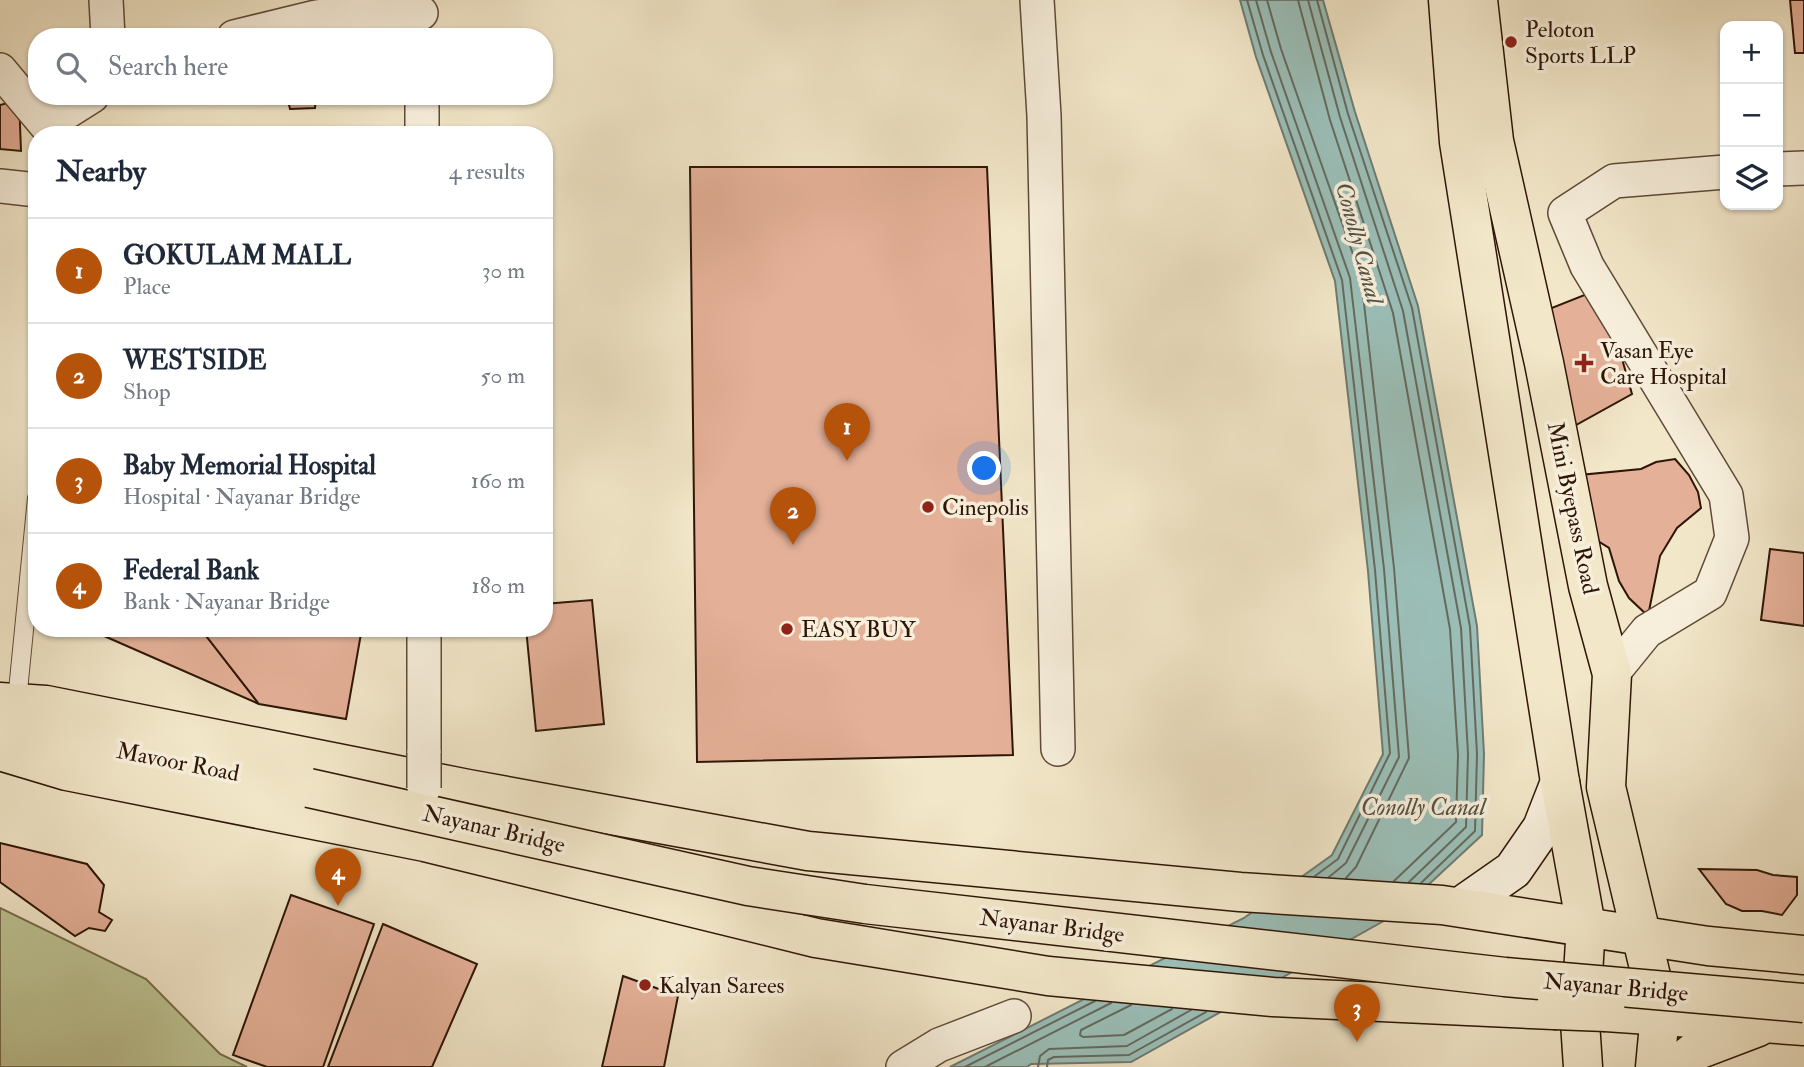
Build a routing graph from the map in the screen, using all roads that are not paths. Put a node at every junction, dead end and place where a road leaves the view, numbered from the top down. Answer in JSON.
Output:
{"nodes":[{"id":1,"x":106,"y":0,"type":"edge"},
{"id":2,"x":1037,"y":0,"type":"edge"},
{"id":3,"x":1448,"y":0,"type":"edge"},
{"id":4,"x":1478,"y":0,"type":"edge"},
{"id":5,"x":421,"y":17,"type":"edge"},
{"id":6,"x":108,"y":28,"type":"edge"},
{"id":7,"x":271,"y":28,"type":"edge"},
{"id":8,"x":0,"y":70,"type":"edge"},
{"id":9,"x":80,"y":105,"type":"edge"},
{"id":10,"x":422,"y":105,"type":"edge"},
{"id":11,"x":43,"y":126,"type":"edge"},
{"id":12,"x":51,"y":126,"type":"edge"},
{"id":13,"x":422,"y":126,"type":"edge"},
{"id":14,"x":1804,"y":168,"type":"edge"},
{"id":15,"x":1783,"y":169,"type":"edge"},
{"id":16,"x":1720,"y":172,"type":"edge"},
{"id":17,"x":0,"y":186,"type":"edge"},
{"id":18,"x":28,"y":189,"type":"edge"},
{"id":19,"x":28,"y":557,"type":"edge"},
{"id":20,"x":424,"y":637,"type":"edge"},
{"id":21,"x":1612,"y":674,"type":"junction"},
{"id":22,"x":5,"y":707,"type":"edge"},
{"id":23,"x":0,"y":736,"type":"edge"},
{"id":24,"x":46,"y":737,"type":"junction"},
{"id":25,"x":1058,"y":749,"type":"dead end"},
{"id":26,"x":0,"y":751,"type":"edge"},
{"id":27,"x":1560,"y":782,"type":"junction"},
{"id":28,"x":309,"y":788,"type":"joint"},
{"id":29,"x":424,"y":794,"type":"dead end"},
{"id":30,"x":978,"y":867,"type":"junction"},
{"id":31,"x":1451,"y":906,"type":"junction"},
{"id":32,"x":1586,"y":926,"type":"junction"},
{"id":33,"x":1642,"y":935,"type":"junction"},
{"id":34,"x":1804,"y":956,"type":"edge"},
{"id":35,"x":952,"y":960,"type":"junction"},
{"id":36,"x":1804,"y":1003,"type":"edge"},
{"id":37,"x":1660,"y":1014,"type":"junction"},
{"id":38,"x":1014,"y":1016,"type":"dead end"},
{"id":39,"x":1787,"y":1024,"type":"edge"},
{"id":40,"x":903,"y":1067,"type":"edge"},
{"id":41,"x":1583,"y":1067,"type":"edge"},
{"id":42,"x":1655,"y":1067,"type":"edge"},
{"id":43,"x":1675,"y":1067,"type":"edge"}],
"edges":[{"from":1,"to":6,"type":"street"},
{"from":2,"to":25,"type":"street"},
{"from":3,"to":27,"type":"main road"},
{"from":4,"to":21,"type":"main road","name":"Mini Byepass Road"},
{"from":5,"to":7,"type":"street"},
{"from":8,"to":11,"type":"street"},
{"from":9,"to":12,"type":"street"},
{"from":10,"to":13,"type":"street"},
{"from":14,"to":15,"type":"street"},
{"from":16,"to":21,"type":"street"},
{"from":17,"to":18,"type":"street"},
{"from":19,"to":22,"type":"lane"},
{"from":20,"to":29,"type":"street","bridge":true},
{"from":21,"to":33,"type":"main road","name":"Mini Byepass Road"},
{"from":22,"to":24,"type":"main road","name":"Mavoor Road"},
{"from":22,"to":30,"type":"main road"},
{"from":23,"to":24,"type":"main road","name":"Mavoor Road"},
{"from":24,"to":28,"type":"main road","name":"Mavoor Road"},
{"from":26,"to":35,"type":"main road"},
{"from":27,"to":31,"type":"main road"},
{"from":27,"to":32,"type":"main road"},
{"from":28,"to":36,"type":"main road","name":"Nayanar Bridge","bridge":true},
{"from":30,"to":31,"type":"main road"},
{"from":30,"to":35,"type":"main road"},
{"from":31,"to":32,"type":"main road"},
{"from":32,"to":33,"type":"main road"},
{"from":32,"to":41,"type":"main road"},
{"from":33,"to":34,"type":"main road"},
{"from":33,"to":37,"type":"main road","name":"Mini Byepass Road"},
{"from":35,"to":37,"type":"main road","bridge":true},
{"from":37,"to":39,"type":"main road"},
{"from":37,"to":42,"type":"main road","name":"Mini Byepass Road"},
{"from":38,"to":40,"type":"street"},
{"from":39,"to":43,"type":"main road"}]}
